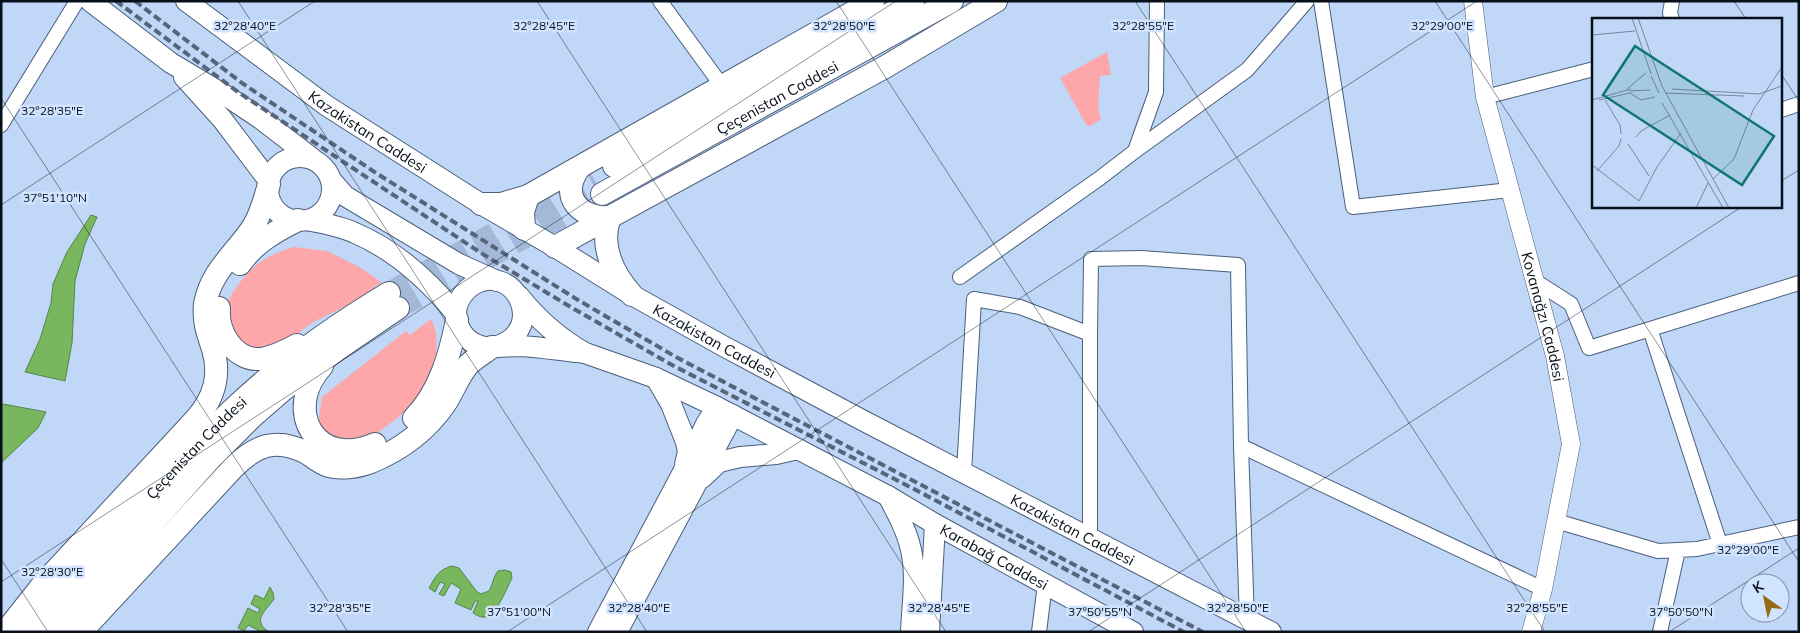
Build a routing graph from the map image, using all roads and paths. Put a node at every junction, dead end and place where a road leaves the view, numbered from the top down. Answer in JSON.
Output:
{"nodes":[{"id":1,"x":77,"y":1,"type":"edge"},
{"id":2,"x":90,"y":1,"type":"edge"},
{"id":3,"x":186,"y":1,"type":"edge"},
{"id":4,"x":660,"y":1,"type":"edge"},
{"id":5,"x":873,"y":1,"type":"edge"},
{"id":6,"x":913,"y":1,"type":"edge"},
{"id":7,"x":952,"y":1,"type":"edge"},
{"id":8,"x":996,"y":1,"type":"edge"},
{"id":9,"x":1157,"y":1,"type":"edge"},
{"id":10,"x":1307,"y":1,"type":"edge"},
{"id":11,"x":1321,"y":1,"type":"edge"},
{"id":12,"x":1473,"y":1,"type":"edge"},
{"id":13,"x":1672,"y":1,"type":"edge"},
{"id":14,"x":1672,"y":18,"type":"edge"},
{"id":15,"x":171,"y":63,"type":"junction"},
{"id":16,"x":1592,"y":70,"type":"edge"},
{"id":17,"x":722,"y":86,"type":"junction"},
{"id":18,"x":1485,"y":98,"type":"junction"},
{"id":19,"x":1799,"y":104,"type":"edge"},
{"id":20,"x":1782,"y":110,"type":"edge"},
{"id":21,"x":1,"y":125,"type":"edge"},
{"id":22,"x":1136,"y":151,"type":"junction"},
{"id":23,"x":313,"y":159,"type":"junction"},
{"id":24,"x":591,"y":180,"type":"junction"},
{"id":25,"x":332,"y":181,"type":"junction"},
{"id":26,"x":269,"y":183,"type":"junction"},
{"id":27,"x":1510,"y":190,"type":"junction"},
{"id":28,"x":528,"y":196,"type":"junction"},
{"id":29,"x":481,"y":204,"type":"junction"},
{"id":30,"x":610,"y":217,"type":"junction"},
{"id":31,"x":303,"y":220,"type":"junction"},
{"id":32,"x":524,"y":228,"type":"junction"},
{"id":33,"x":555,"y":246,"type":"junction"},
{"id":34,"x":960,"y":277,"type":"dead end"},
{"id":35,"x":1534,"y":281,"type":"junction"},
{"id":36,"x":498,"y":282,"type":"junction"},
{"id":37,"x":1799,"y":283,"type":"edge"},
{"id":38,"x":632,"y":295,"type":"junction"},
{"id":39,"x":518,"y":296,"type":"junction"},
{"id":40,"x":393,"y":300,"type":"tunnel mouth"},
{"id":41,"x":457,"y":317,"type":"junction"},
{"id":42,"x":1650,"y":329,"type":"junction"},
{"id":43,"x":1090,"y":334,"type":"junction"},
{"id":44,"x":333,"y":340,"type":"junction"},
{"id":45,"x":495,"y":347,"type":"junction"},
{"id":46,"x":585,"y":353,"type":"junction"},
{"id":47,"x":656,"y":378,"type":"junction"},
{"id":48,"x":725,"y":411,"type":"junction"},
{"id":49,"x":1241,"y":446,"type":"junction"},
{"id":50,"x":798,"y":450,"type":"junction"},
{"id":51,"x":964,"y":472,"type":"junction"},
{"id":52,"x":690,"y":477,"type":"junction"},
{"id":53,"x":888,"y":496,"type":"junction"},
{"id":54,"x":1556,"y":521,"type":"junction"},
{"id":55,"x":935,"y":524,"type":"junction"},
{"id":56,"x":663,"y":528,"type":"junction"},
{"id":57,"x":1798,"y":531,"type":"edge"},
{"id":58,"x":1090,"y":539,"type":"junction"},
{"id":59,"x":1720,"y":544,"type":"junction"},
{"id":60,"x":1678,"y":550,"type":"junction"},
{"id":61,"x":1045,"y":584,"type":"junction"},
{"id":62,"x":1543,"y":589,"type":"junction"},
{"id":63,"x":1247,"y":620,"type":"junction"},
{"id":64,"x":12,"y":629,"type":"edge"},
{"id":65,"x":82,"y":631,"type":"edge"},
{"id":66,"x":54,"y":632,"type":"edge"},
{"id":67,"x":598,"y":632,"type":"edge"},
{"id":68,"x":617,"y":632,"type":"edge"},
{"id":69,"x":911,"y":632,"type":"edge"},
{"id":70,"x":929,"y":632,"type":"edge"},
{"id":71,"x":1039,"y":632,"type":"edge"},
{"id":72,"x":1133,"y":632,"type":"edge"},
{"id":73,"x":1270,"y":632,"type":"edge"},
{"id":74,"x":1532,"y":632,"type":"edge"},
{"id":75,"x":1660,"y":632,"type":"edge"}],
"edges":[{"from":1,"to":21,"type":"street"},
{"from":2,"to":15,"type":"main road"},
{"from":3,"to":29,"type":"main road","name":"Kazakistan Caddesi"},
{"from":4,"to":17,"type":"street"},
{"from":5,"to":17,"type":"main road"},
{"from":6,"to":24,"type":"main road","name":"Çeçenistan Caddesi"},
{"from":7,"to":24,"type":"main road","name":"Çeçenistan Caddesi"},
{"from":8,"to":30,"type":"main road"},
{"from":9,"to":22,"type":"street"},
{"from":10,"to":22,"type":"street"},
{"from":11,"to":27,"type":"street"},
{"from":12,"to":18,"type":"street","name":"Kovanağzı Caddesi"},
{"from":13,"to":14,"type":"street"},
{"from":15,"to":23,"type":"main road"},
{"from":15,"to":26,"type":"main road"},
{"from":16,"to":18,"type":"street"},
{"from":17,"to":24,"type":"main road"},
{"from":18,"to":27,"type":"street","name":"Kovanağzı Caddesi"},
{"from":19,"to":20,"type":"street"},
{"from":22,"to":34,"type":"street"},
{"from":23,"to":25,"type":"main road"},
{"from":23,"to":26,"type":"main road"},
{"from":24,"to":28,"type":"main road"},
{"from":24,"to":30,"type":"main road"},
{"from":25,"to":31,"type":"main road"},
{"from":25,"to":36,"type":"main road"},
{"from":26,"to":31,"type":"main road"},
{"from":26,"to":64,"type":"main road"},
{"from":27,"to":35,"type":"street","name":"Kovanağzı Caddesi"},
{"from":28,"to":29,"type":"main road"},
{"from":28,"to":32,"type":"main road"},
{"from":29,"to":32,"type":"main road","name":"Kazakistan Caddesi"},
{"from":30,"to":33,"type":"main road"},
{"from":30,"to":38,"type":"main road"},
{"from":31,"to":41,"type":"main road"},
{"from":31,"to":44,"type":"main road"},
{"from":32,"to":33,"type":"main road","name":"Kazakistan Caddesi"},
{"from":33,"to":38,"type":"main road","name":"Kazakistan Caddesi"},
{"from":35,"to":42,"type":"street"},
{"from":35,"to":54,"type":"street","name":"Kovanağzı Caddesi"},
{"from":36,"to":39,"type":"main road"},
{"from":36,"to":41,"type":"main road"},
{"from":37,"to":42,"type":"street"},
{"from":38,"to":51,"type":"main road","name":"Kazakistan Caddesi"},
{"from":39,"to":45,"type":"main road"},
{"from":39,"to":46,"type":"main road"},
{"from":40,"to":44,"type":"main road","name":"Çeçenistan Caddesi"},
{"from":41,"to":44,"type":"main road"},
{"from":41,"to":45,"type":"main road"},
{"from":42,"to":59,"type":"street"},
{"from":43,"to":49,"type":"street"},
{"from":43,"to":51,"type":"street"},
{"from":43,"to":58,"type":"street"},
{"from":44,"to":64,"type":"main road","name":"Çeçenistan Caddesi"},
{"from":44,"to":66,"type":"main road","name":"Çeçenistan Caddesi"},
{"from":45,"to":46,"type":"main road"},
{"from":45,"to":65,"type":"main road"},
{"from":46,"to":47,"type":"main road","name":"Karabağ Caddesi"},
{"from":47,"to":48,"type":"main road","name":"Karabağ Caddesi"},
{"from":47,"to":52,"type":"main road"},
{"from":48,"to":50,"type":"main road","name":"Karabağ Caddesi"},
{"from":48,"to":52,"type":"main road"},
{"from":49,"to":62,"type":"street"},
{"from":49,"to":63,"type":"street"},
{"from":50,"to":52,"type":"main road"},
{"from":50,"to":53,"type":"main road","name":"Karabağ Caddesi"},
{"from":51,"to":58,"type":"main road","name":"Kazakistan Caddesi"},
{"from":52,"to":56,"type":"main road"},
{"from":53,"to":55,"type":"main road","name":"Karabağ Caddesi"},
{"from":53,"to":69,"type":"main road"},
{"from":54,"to":60,"type":"street"},
{"from":54,"to":62,"type":"street","name":"Kovanağzı Caddesi"},
{"from":55,"to":61,"type":"main road","name":"Karabağ Caddesi"},
{"from":55,"to":70,"type":"main road"},
{"from":56,"to":67,"type":"main road"},
{"from":56,"to":68,"type":"main road"},
{"from":57,"to":59,"type":"street"},
{"from":58,"to":63,"type":"main road","name":"Kazakistan Caddesi"},
{"from":59,"to":60,"type":"street"},
{"from":60,"to":75,"type":"street"},
{"from":61,"to":71,"type":"street"},
{"from":61,"to":72,"type":"main road","name":"Karabağ Caddesi"},
{"from":62,"to":74,"type":"street","name":"Kovanağzı Caddesi"},
{"from":63,"to":73,"type":"main road","name":"Kazakistan Caddesi"}]}
